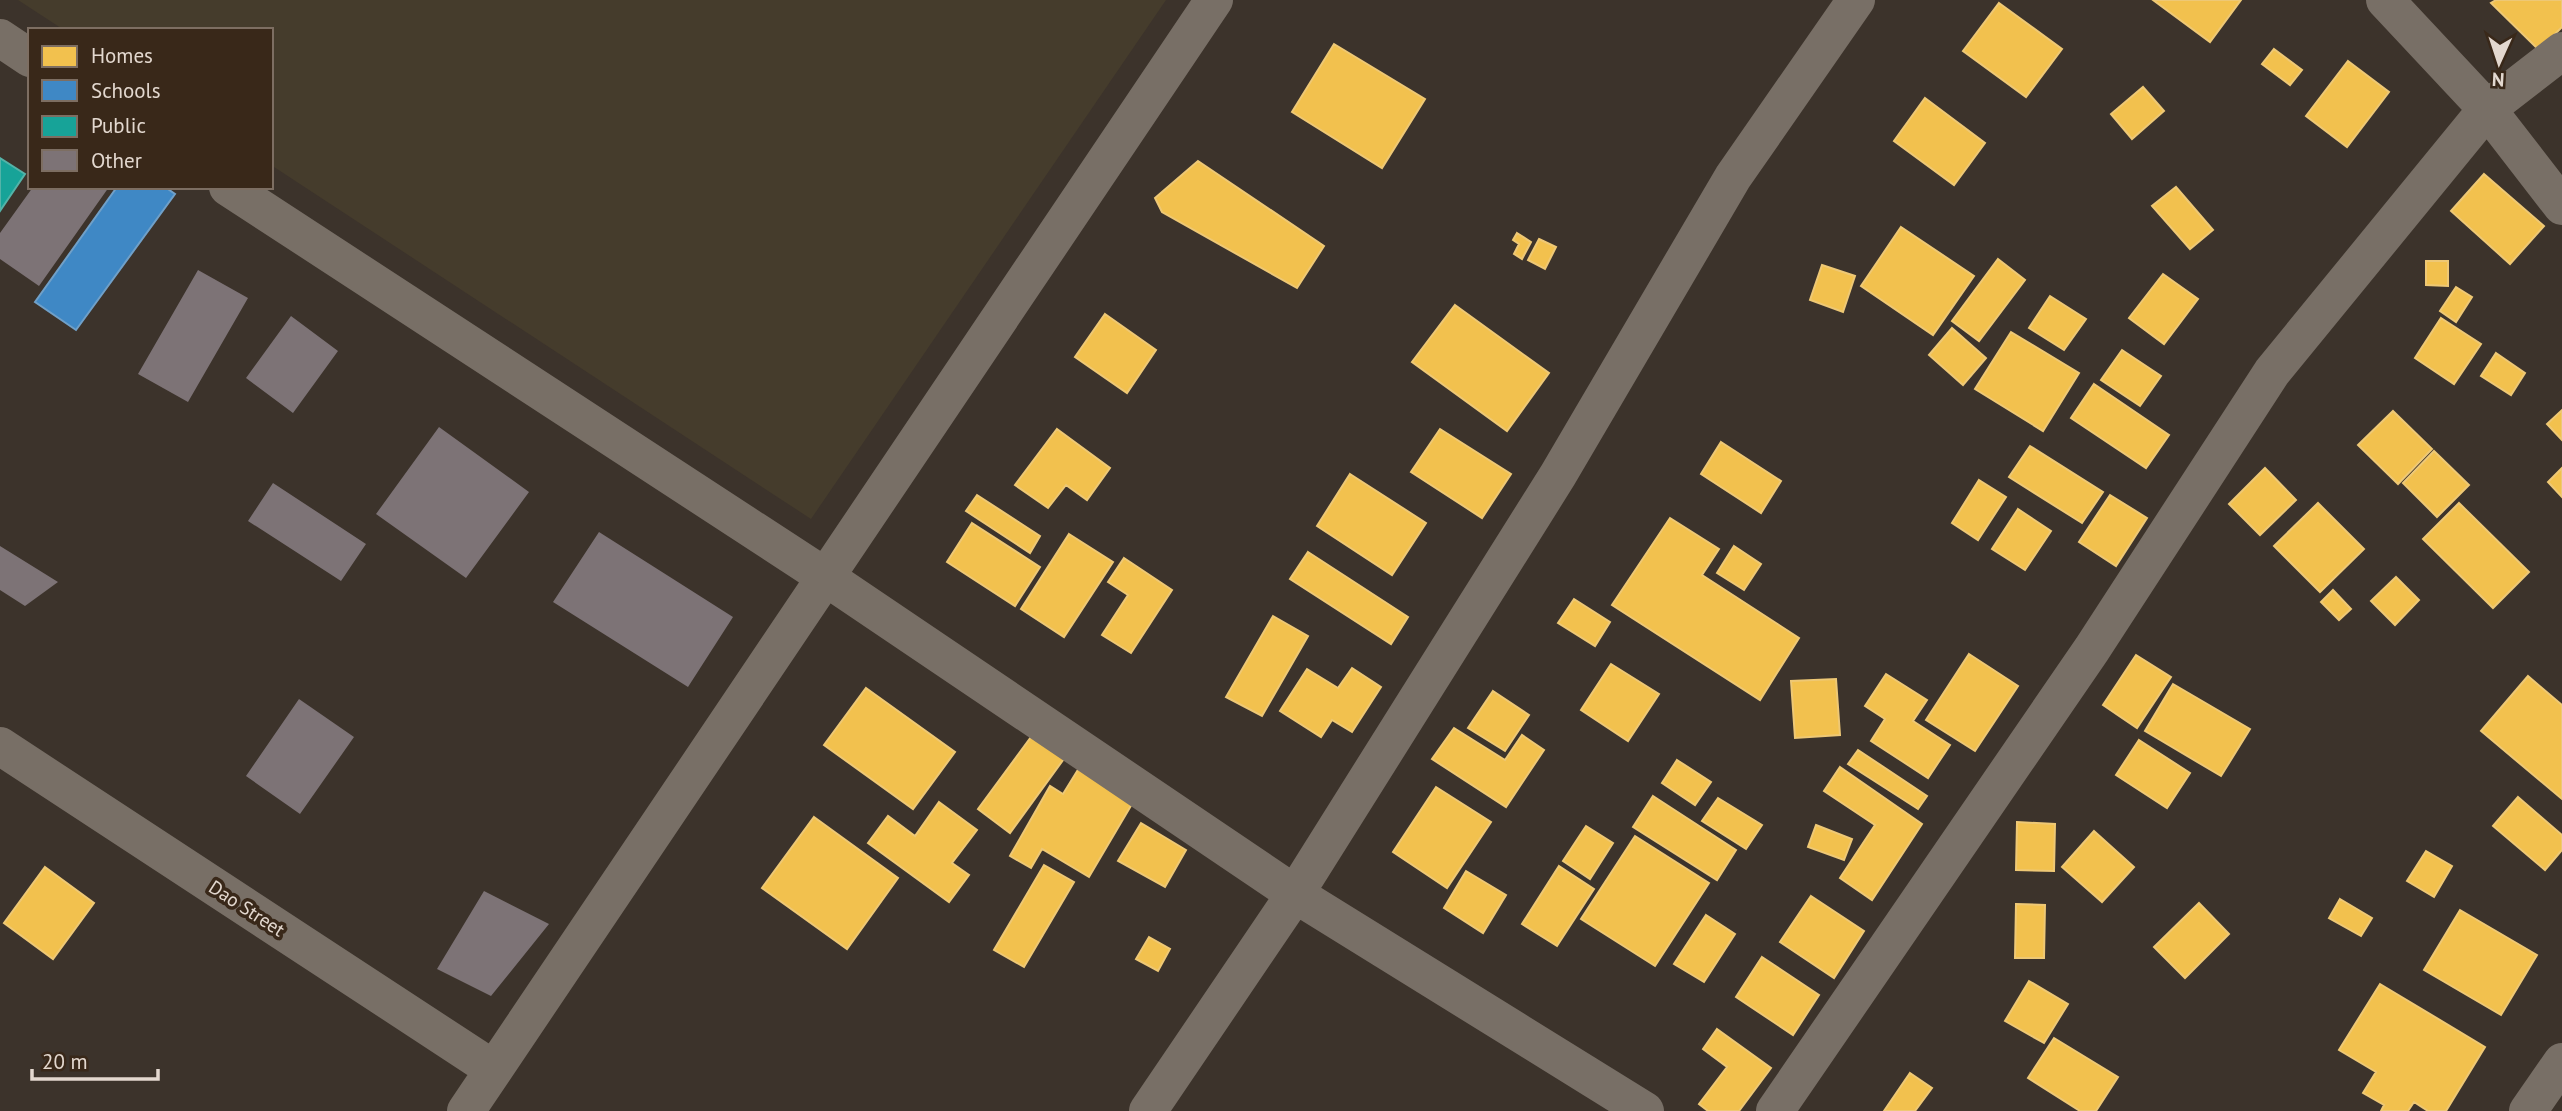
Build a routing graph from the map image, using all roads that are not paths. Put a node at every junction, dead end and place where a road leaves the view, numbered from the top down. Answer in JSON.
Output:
{"nodes":[{"id":1,"x":1214,"y":0,"type":"edge"},
{"id":2,"x":1857,"y":0,"type":"edge"},
{"id":3,"x":2385,"y":0,"type":"edge"},
{"id":4,"x":0,"y":38,"type":"edge"},
{"id":5,"x":2562,"y":51,"type":"edge"},
{"id":6,"x":28,"y":57,"type":"edge"},
{"id":7,"x":2487,"y":109,"type":"junction"},
{"id":8,"x":231,"y":189,"type":"edge"},
{"id":9,"x":2562,"y":206,"type":"edge"},
{"id":10,"x":824,"y":576,"type":"junction"},
{"id":11,"x":0,"y":746,"type":"edge"},
{"id":12,"x":1295,"y":894,"type":"junction"},
{"id":13,"x":2562,"y":1062,"type":"edge"},
{"id":14,"x":493,"y":1069,"type":"junction"},
{"id":15,"x":466,"y":1111,"type":"edge"},
{"id":16,"x":1149,"y":1111,"type":"edge"},
{"id":17,"x":1645,"y":1111,"type":"edge"},
{"id":18,"x":1775,"y":1111,"type":"edge"},
{"id":19,"x":2528,"y":1111,"type":"edge"}],
"edges":[{"from":1,"to":10,"type":"street"},
{"from":2,"to":12,"type":"street"},
{"from":3,"to":7,"type":"street"},
{"from":4,"to":6,"type":"street"},
{"from":5,"to":7,"type":"street"},
{"from":7,"to":9,"type":"street"},
{"from":7,"to":18,"type":"street"},
{"from":8,"to":10,"type":"street"},
{"from":10,"to":12,"type":"street"},
{"from":10,"to":14,"type":"street"},
{"from":11,"to":14,"type":"street","name":"Dao Street"},
{"from":12,"to":16,"type":"street"},
{"from":12,"to":17,"type":"street"},
{"from":13,"to":19,"type":"street"},
{"from":14,"to":15,"type":"street"}]}
